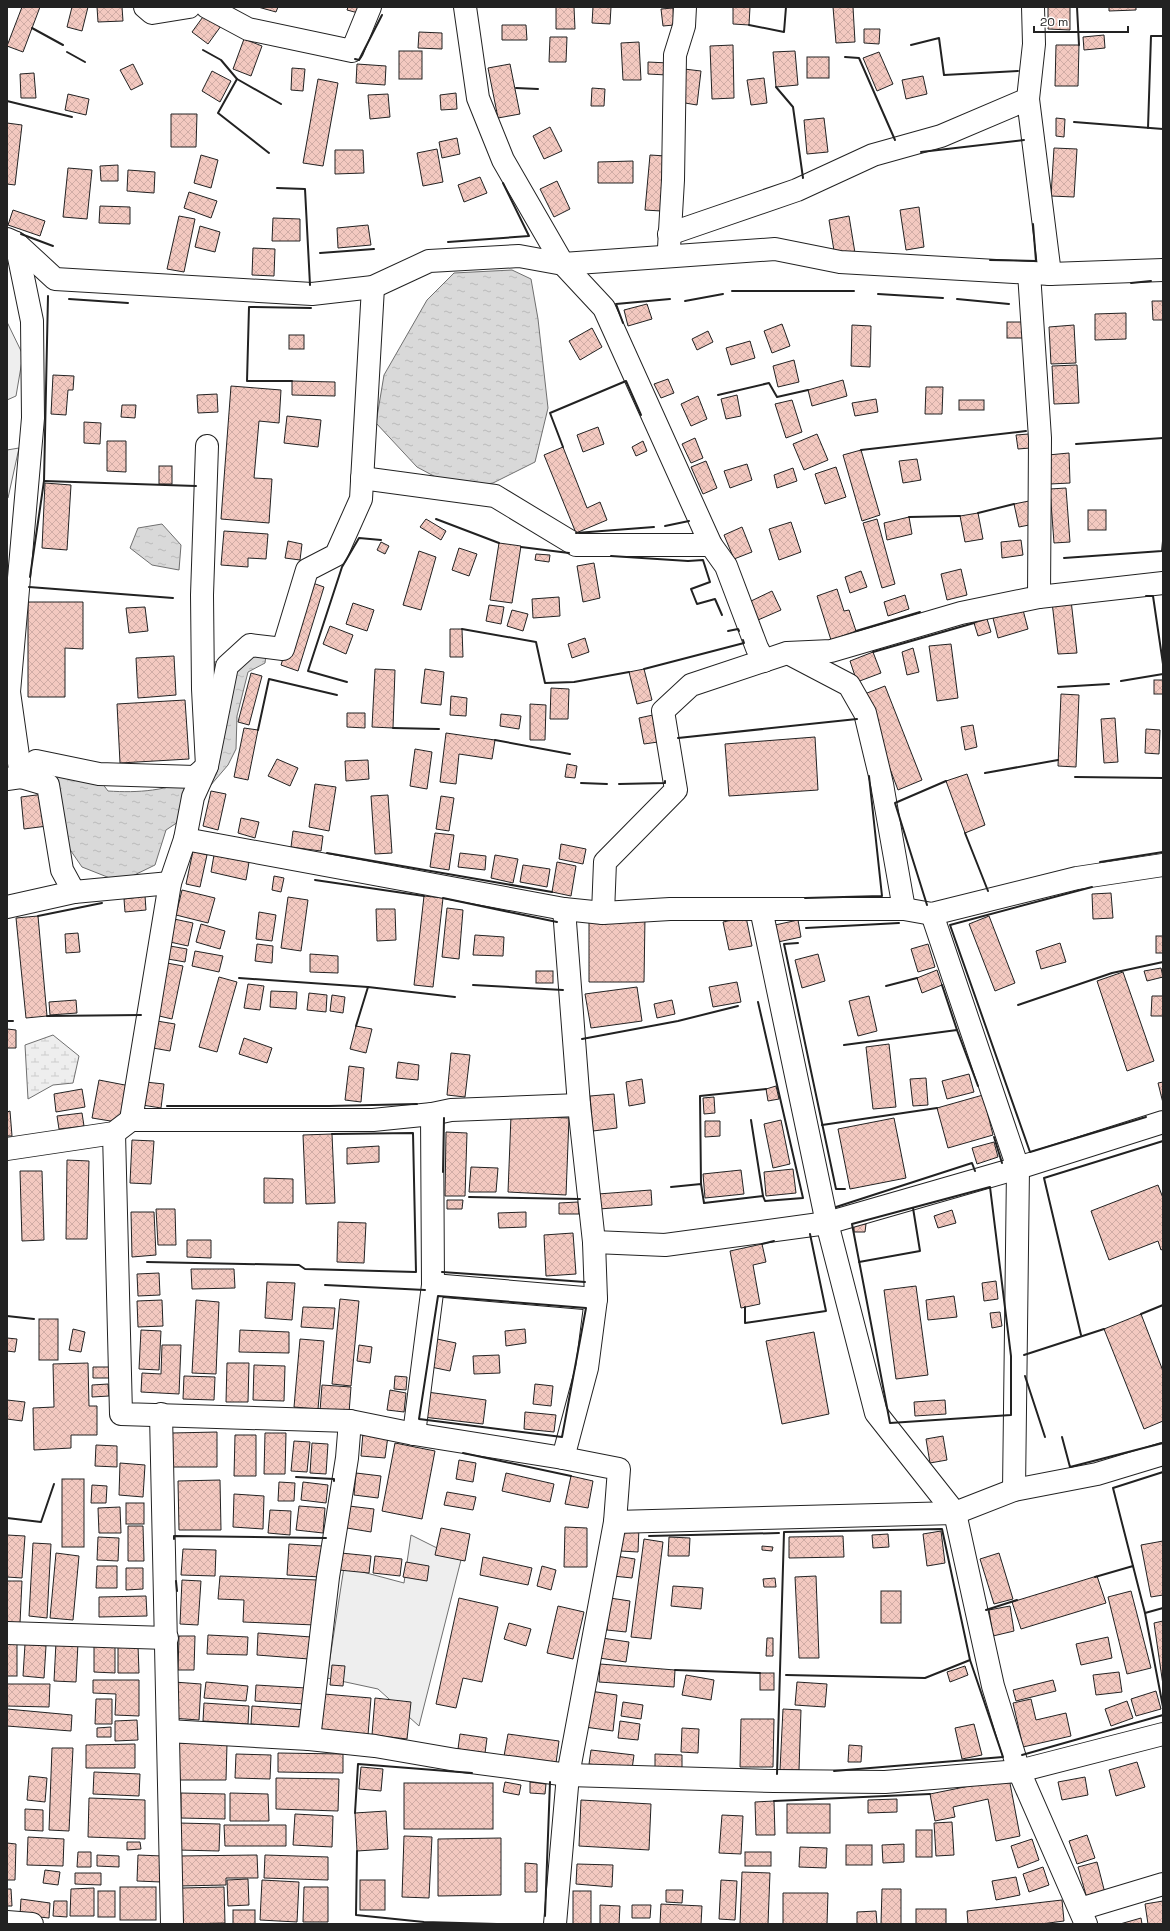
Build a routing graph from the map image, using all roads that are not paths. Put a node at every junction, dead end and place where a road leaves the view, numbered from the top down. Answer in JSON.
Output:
{"nodes":[{"id":1,"x":145,"y":7,"type":"edge"},
{"id":2,"x":189,"y":7,"type":"edge"},
{"id":3,"x":207,"y":7,"type":"edge"},
{"id":4,"x":370,"y":7,"type":"edge"},
{"id":5,"x":465,"y":7,"type":"edge"},
{"id":6,"x":685,"y":7,"type":"edge"},
{"id":7,"x":1033,"y":7,"type":"edge"},
{"id":8,"x":1028,"y":99,"type":"junction"},
{"id":9,"x":669,"y":234,"type":"junction"},
{"id":10,"x":11,"y":241,"type":"edge"},
{"id":11,"x":668,"y":257,"type":"junction"},
{"id":12,"x":563,"y":264,"type":"junction"},
{"id":13,"x":1163,"y":270,"type":"edge"},
{"id":14,"x":1040,"y":274,"type":"junction"},
{"id":15,"x":373,"y":287,"type":"junction"},
{"id":16,"x":207,"y":446,"type":"dead end"},
{"id":17,"x":362,"y":478,"type":"junction"},
{"id":18,"x":711,"y":545,"type":"junction"},
{"id":19,"x":1163,"y":583,"type":"edge"},
{"id":20,"x":1039,"y":597,"type":"junction"},
{"id":21,"x":787,"y":653,"type":"junction"},
{"id":22,"x":764,"y":661,"type":"junction"},
{"id":23,"x":208,"y":766,"type":"junction"},
{"id":24,"x":14,"y":778,"type":"edge"},
{"id":25,"x":185,"y":839,"type":"junction"},
{"id":26,"x":1163,"y":864,"type":"edge"},
{"id":27,"x":170,"y":883,"type":"junction"},
{"id":28,"x":74,"y":892,"type":"junction"},
{"id":29,"x":7,"y":906,"type":"edge"},
{"id":30,"x":564,"y":908,"type":"junction"},
{"id":31,"x":762,"y":909,"type":"junction"},
{"id":32,"x":904,"y":909,"type":"junction"},
{"id":33,"x":603,"y":913,"type":"junction"},
{"id":34,"x":932,"y":914,"type":"junction"},
{"id":35,"x":579,"y":1105,"type":"junction"},
{"id":36,"x":432,"y":1114,"type":"junction"},
{"id":37,"x":1163,"y":1122,"type":"edge"},
{"id":38,"x":123,"y":1126,"type":"junction"},
{"id":39,"x":7,"y":1149,"type":"edge"},
{"id":40,"x":1018,"y":1168,"type":"junction"},
{"id":41,"x":827,"y":1223,"type":"junction"},
{"id":42,"x":594,"y":1242,"type":"junction"},
{"id":43,"x":433,"y":1285,"type":"junction"},
{"id":44,"x":596,"y":1299,"type":"junction"},
{"id":45,"x":161,"y":1414,"type":"junction"},
{"id":46,"x":350,"y":1421,"type":"junction"},
{"id":47,"x":414,"y":1434,"type":"junction"},
{"id":48,"x":1163,"y":1454,"type":"edge"},
{"id":49,"x":563,"y":1458,"type":"junction"},
{"id":50,"x":1014,"y":1490,"type":"junction"},
{"id":51,"x":955,"y":1513,"type":"junction"},
{"id":52,"x":615,"y":1522,"type":"junction"},
{"id":53,"x":7,"y":1633,"type":"edge"},
{"id":54,"x":167,"y":1638,"type":"junction"},
{"id":55,"x":168,"y":1731,"type":"junction"},
{"id":56,"x":1163,"y":1734,"type":"edge"},
{"id":57,"x":309,"y":1738,"type":"junction"},
{"id":58,"x":1019,"y":1771,"type":"junction"},
{"id":59,"x":568,"y":1775,"type":"junction"},
{"id":60,"x":1163,"y":1884,"type":"edge"},
{"id":61,"x":1080,"y":1918,"type":"edge"},
{"id":62,"x":7,"y":1922,"type":"edge"},
{"id":63,"x":32,"y":1924,"type":"edge"},
{"id":64,"x":172,"y":1924,"type":"edge"},
{"id":65,"x":555,"y":1924,"type":"edge"}],
"edges":[{"from":1,"to":2,"type":"street"},
{"from":3,"to":4,"type":"street"},
{"from":5,"to":12,"type":"street"},
{"from":6,"to":9,"type":"street"},
{"from":7,"to":8,"type":"street"},
{"from":8,"to":9,"type":"street"},
{"from":8,"to":14,"type":"street"},
{"from":9,"to":11,"type":"street"},
{"from":10,"to":15,"type":"street"},
{"from":10,"to":24,"type":"street"},
{"from":11,"to":12,"type":"street"},
{"from":11,"to":14,"type":"street"},
{"from":12,"to":15,"type":"street"},
{"from":12,"to":18,"type":"street"},
{"from":13,"to":14,"type":"street"},
{"from":14,"to":20,"type":"street"},
{"from":15,"to":17,"type":"street"},
{"from":16,"to":23,"type":"street"},
{"from":17,"to":18,"type":"street"},
{"from":17,"to":23,"type":"street"},
{"from":18,"to":22,"type":"street"},
{"from":19,"to":20,"type":"street"},
{"from":20,"to":21,"type":"street"},
{"from":21,"to":22,"type":"street"},
{"from":21,"to":32,"type":"street"},
{"from":22,"to":33,"type":"street"},
{"from":23,"to":24,"type":"street"},
{"from":23,"to":25,"type":"street"},
{"from":24,"to":28,"type":"street"},
{"from":25,"to":27,"type":"street"},
{"from":25,"to":30,"type":"street"},
{"from":26,"to":34,"type":"street"},
{"from":27,"to":28,"type":"street"},
{"from":27,"to":38,"type":"street"},
{"from":28,"to":29,"type":"street"},
{"from":30,"to":33,"type":"street"},
{"from":30,"to":35,"type":"street"},
{"from":31,"to":32,"type":"street"},
{"from":31,"to":33,"type":"street"},
{"from":31,"to":41,"type":"street"},
{"from":32,"to":34,"type":"street"},
{"from":34,"to":40,"type":"street"},
{"from":35,"to":36,"type":"street"},
{"from":35,"to":42,"type":"street"},
{"from":36,"to":38,"type":"street"},
{"from":36,"to":43,"type":"street"},
{"from":37,"to":40,"type":"street"},
{"from":38,"to":39,"type":"street"},
{"from":38,"to":45,"type":"street"},
{"from":40,"to":41,"type":"street"},
{"from":40,"to":50,"type":"street"},
{"from":41,"to":42,"type":"street"},
{"from":41,"to":51,"type":"street"},
{"from":42,"to":44,"type":"street"},
{"from":43,"to":44,"type":"street"},
{"from":43,"to":47,"type":"street"},
{"from":44,"to":49,"type":"street"},
{"from":45,"to":46,"type":"street"},
{"from":45,"to":54,"type":"street"},
{"from":46,"to":47,"type":"street"},
{"from":46,"to":57,"type":"street"},
{"from":47,"to":49,"type":"street"},
{"from":48,"to":50,"type":"street"},
{"from":49,"to":52,"type":"street"},
{"from":50,"to":51,"type":"street"},
{"from":51,"to":52,"type":"street"},
{"from":51,"to":58,"type":"street"},
{"from":52,"to":59,"type":"street"},
{"from":53,"to":54,"type":"street"},
{"from":54,"to":55,"type":"street"},
{"from":55,"to":57,"type":"street"},
{"from":55,"to":64,"type":"street"},
{"from":56,"to":58,"type":"street"},
{"from":57,"to":59,"type":"street"},
{"from":58,"to":59,"type":"street"},
{"from":58,"to":61,"type":"street"},
{"from":59,"to":65,"type":"street"},
{"from":60,"to":61,"type":"street"},
{"from":62,"to":63,"type":"street"}]}
